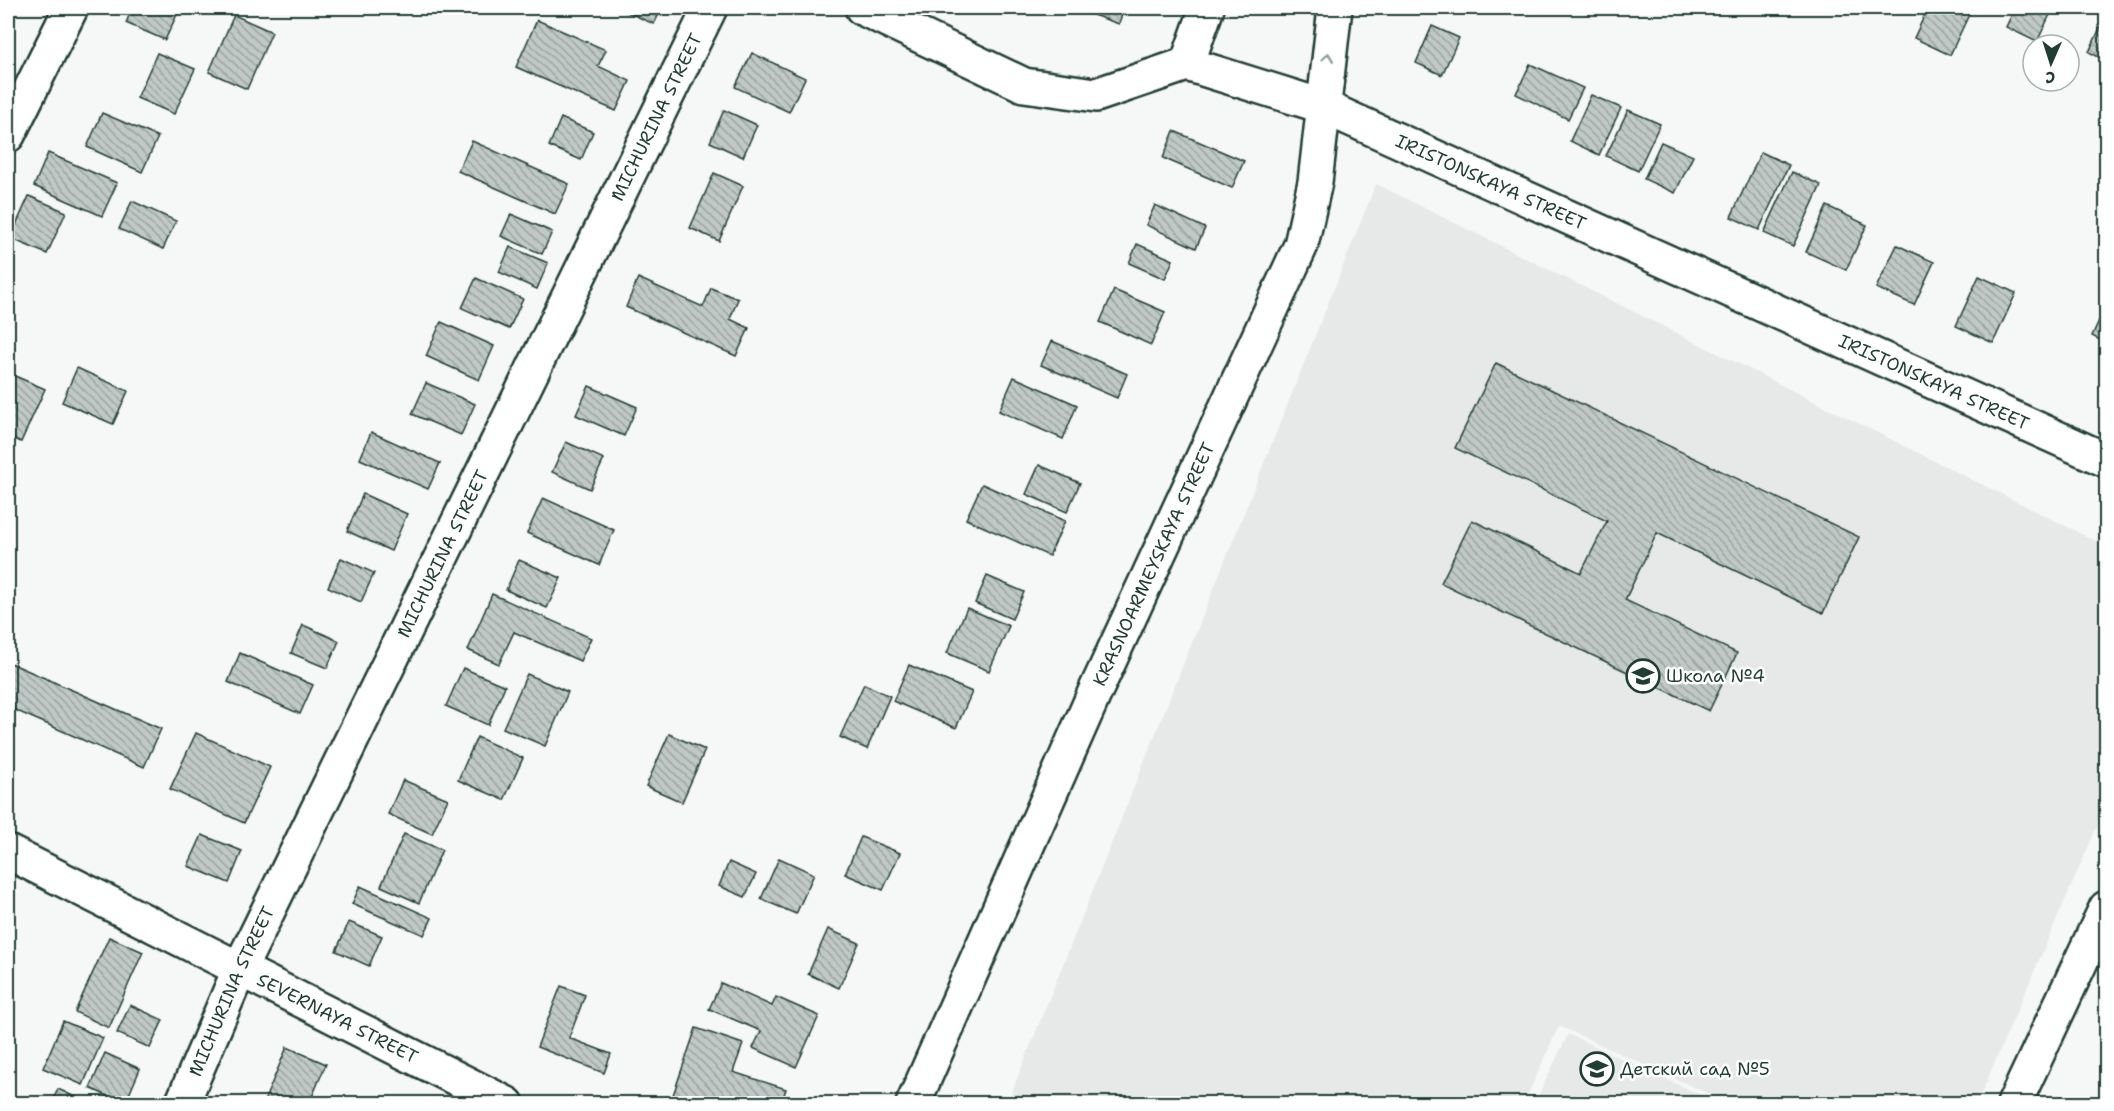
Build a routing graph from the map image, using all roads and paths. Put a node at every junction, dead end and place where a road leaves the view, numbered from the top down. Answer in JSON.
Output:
{"nodes":[{"id":1,"x":71,"y":8,"type":"edge"},
{"id":2,"x":710,"y":8,"type":"edge"},
{"id":3,"x":862,"y":8,"type":"edge"},
{"id":4,"x":1207,"y":8,"type":"edge"},
{"id":5,"x":1335,"y":8,"type":"edge"},
{"id":6,"x":1187,"y":64,"type":"junction"},
{"id":7,"x":1322,"y":106,"type":"junction"},
{"id":8,"x":8,"y":135,"type":"edge"},
{"id":9,"x":2106,"y":460,"type":"edge"},
{"id":10,"x":8,"y":852,"type":"edge"},
{"id":11,"x":2102,"y":927,"type":"edge"},
{"id":12,"x":240,"y":968,"type":"junction"},
{"id":13,"x":182,"y":1104,"type":"edge"},
{"id":14,"x":507,"y":1104,"type":"edge"},
{"id":15,"x":913,"y":1104,"type":"edge"},
{"id":16,"x":2014,"y":1104,"type":"edge"}],
"edges":[{"from":1,"to":8,"type":"street"},
{"from":2,"to":12,"type":"street","name":"MICHURINA STREET"},
{"from":3,"to":6,"type":"street"},
{"from":4,"to":6,"type":"street"},
{"from":7,"to":5,"type":"street","name":"KRASNOARMEYSKAYA STREET","one_way":true},
{"from":6,"to":7,"type":"street","name":"IRISTONSKAYA STREET"},
{"from":7,"to":9,"type":"street","name":"IRISTONSKAYA STREET"},
{"from":7,"to":15,"type":"street","name":"KRASNOARMEYSKAYA STREET"},
{"from":10,"to":12,"type":"street","name":"SEVERNAYA STREET"},
{"from":11,"to":16,"type":"street"},
{"from":12,"to":13,"type":"street","name":"MICHURINA STREET"},
{"from":12,"to":14,"type":"street","name":"SEVERNAYA STREET"}]}
